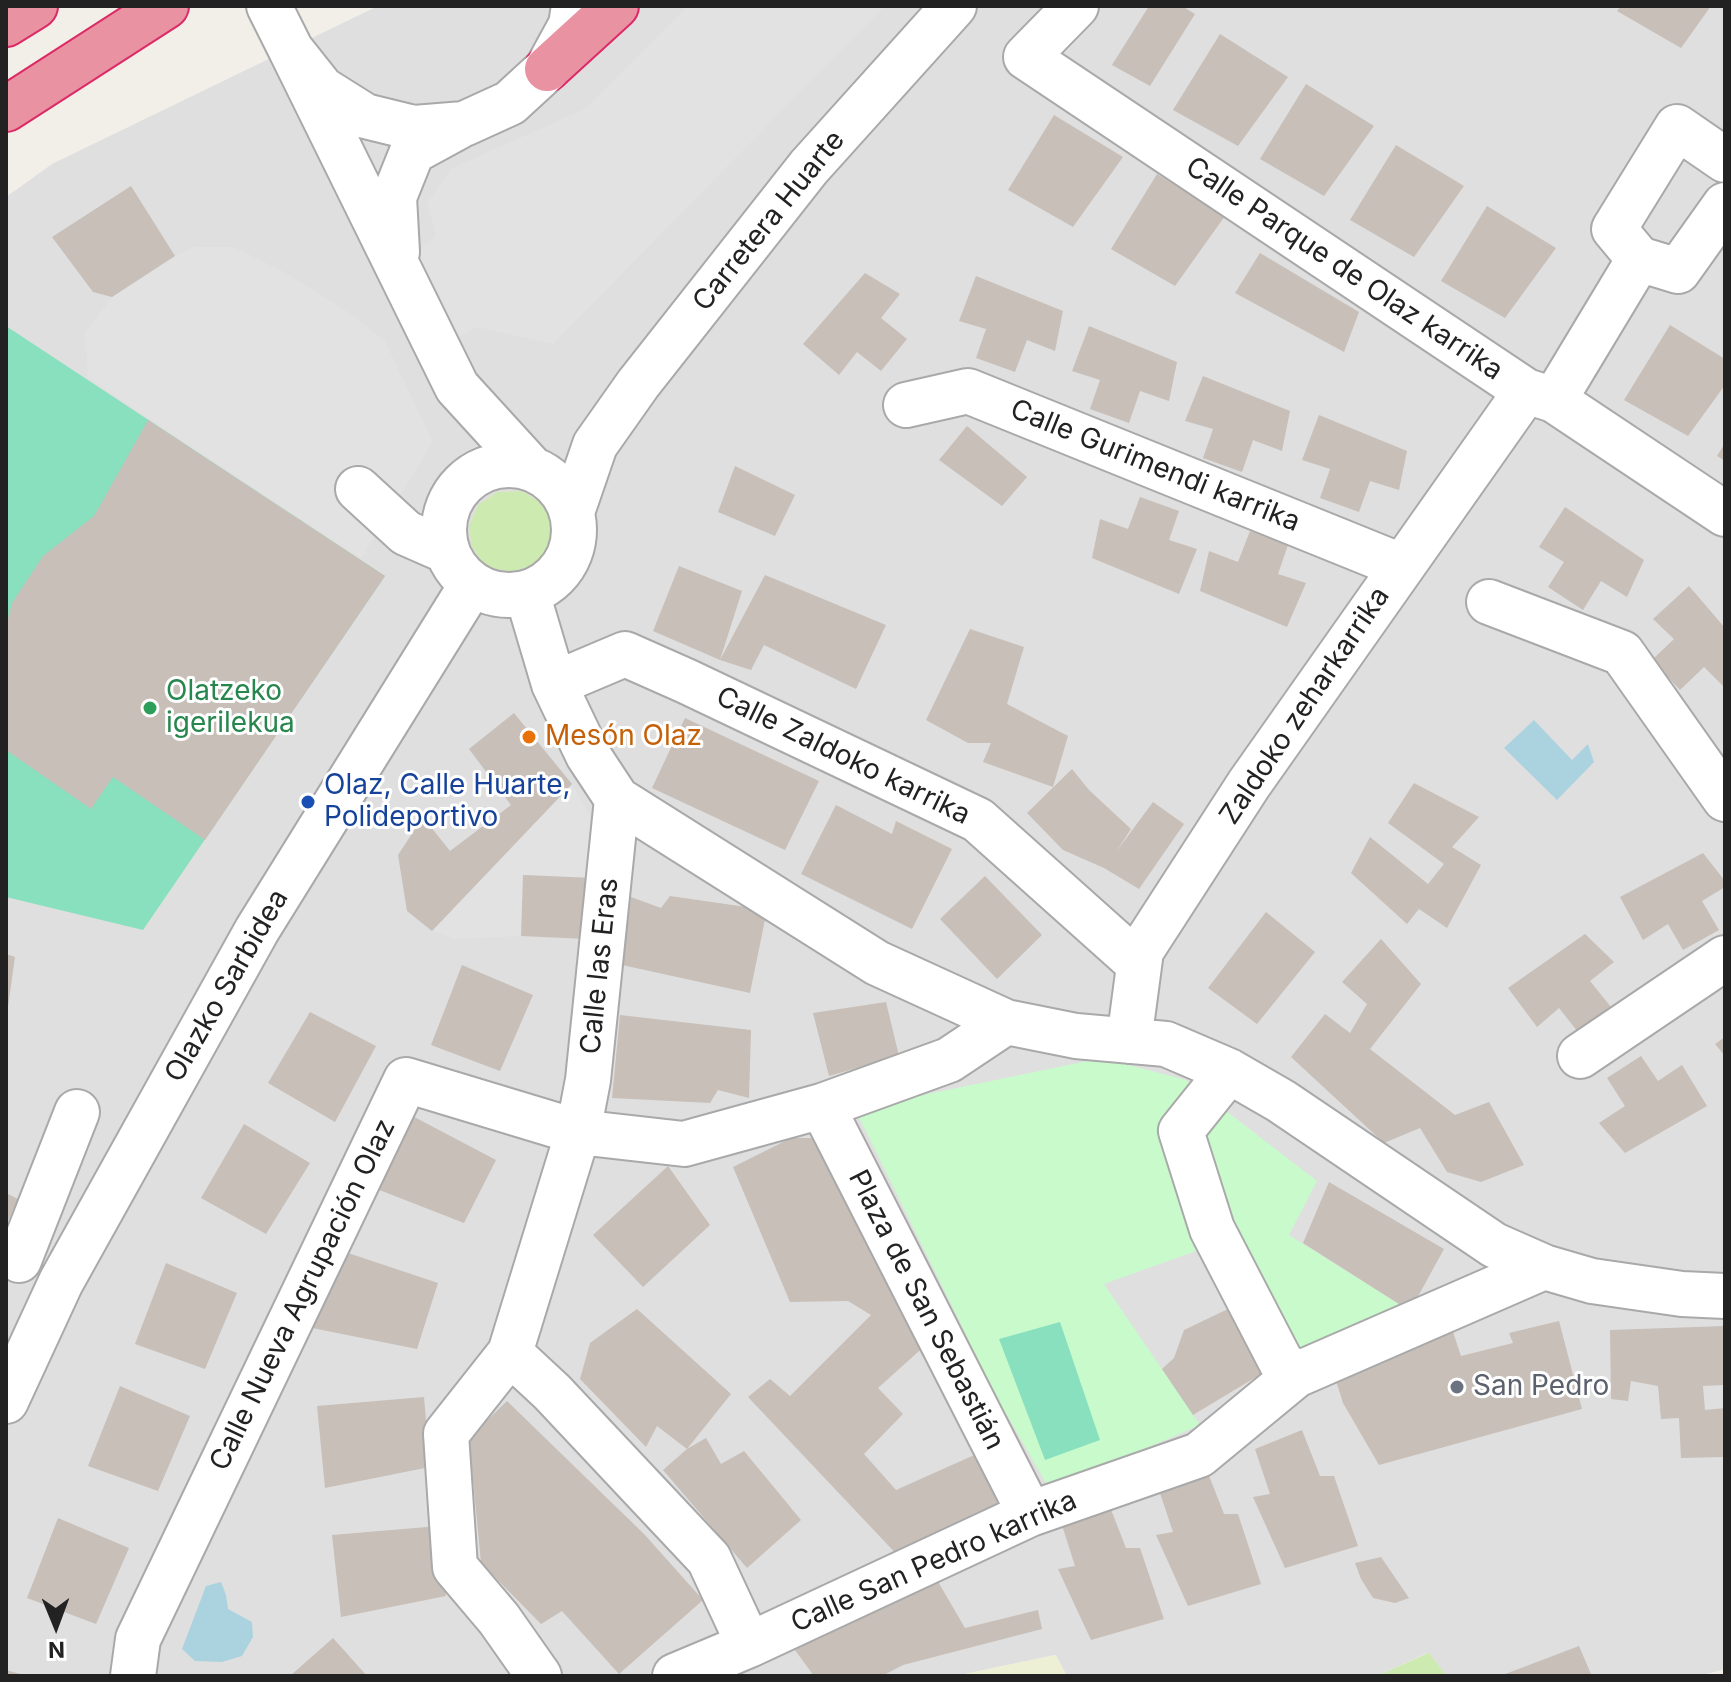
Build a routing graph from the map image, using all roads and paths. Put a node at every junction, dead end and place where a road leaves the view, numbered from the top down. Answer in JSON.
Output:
{"nodes":[{"id":1,"x":14,"y":6,"type":"edge"},
{"id":2,"x":35,"y":6,"type":"edge"},
{"id":3,"x":166,"y":6,"type":"edge"},
{"id":4,"x":269,"y":6,"type":"edge"},
{"id":5,"x":574,"y":6,"type":"edge"},
{"id":6,"x":616,"y":6,"type":"edge"},
{"id":7,"x":954,"y":6,"type":"edge"},
{"id":8,"x":1076,"y":6,"type":"edge"},
{"id":9,"x":6,"y":12,"type":"edge"},
{"id":10,"x":6,"y":24,"type":"edge"},
{"id":11,"x":291,"y":50,"type":"junction"},
{"id":12,"x":547,"y":69,"type":"junction"},
{"id":13,"x":6,"y":109,"type":"edge"},
{"id":14,"x":464,"y":124,"type":"junction"},
{"id":15,"x":1721,"y":145,"type":"edge"},
{"id":16,"x":1725,"y":205,"type":"edge"},
{"id":17,"x":1639,"y":259,"type":"junction"},
{"id":18,"x":398,"y":266,"type":"junction"},
{"id":19,"x":457,"y":387,"type":"junction"},
{"id":20,"x":1540,"y":396,"type":"junction"},
{"id":21,"x":906,"y":405,"type":"dead end"},
{"id":22,"x":595,"y":445,"type":"junction"},
{"id":23,"x":531,"y":468,"type":"junction"},
{"id":24,"x":572,"y":512,"type":"junction"},
{"id":25,"x":1725,"y":514,"type":"edge"},
{"id":26,"x":455,"y":534,"type":"junction"},
{"id":27,"x":1401,"y":566,"type":"junction"},
{"id":28,"x":527,"y":593,"type":"junction"},
{"id":29,"x":1489,"y":602,"type":"dead end"},
{"id":30,"x":554,"y":684,"type":"junction"},
{"id":31,"x":617,"y":799,"type":"junction"},
{"id":32,"x":1725,"y":799,"type":"edge"},
{"id":33,"x":1725,"y":958,"type":"edge"},
{"id":34,"x":1139,"y":964,"type":"junction"},
{"id":35,"x":1006,"y":1022,"type":"junction"},
{"id":36,"x":1129,"y":1041,"type":"junction"},
{"id":37,"x":1580,"y":1056,"type":"dead end"},
{"id":38,"x":1229,"y":1071,"type":"junction"},
{"id":39,"x":822,"y":1106,"type":"junction"},
{"id":40,"x":77,"y":1112,"type":"dead end"},
{"id":41,"x":578,"y":1132,"type":"junction"},
{"id":42,"x":12,"y":1261,"type":"edge"},
{"id":43,"x":1544,"y":1267,"type":"junction"},
{"id":44,"x":61,"y":1282,"type":"junction"},
{"id":45,"x":1720,"y":1286,"type":"edge"},
{"id":46,"x":510,"y":1353,"type":"junction"},
{"id":47,"x":1296,"y":1375,"type":"junction"},
{"id":48,"x":6,"y":1401,"type":"edge"},
{"id":49,"x":1030,"y":1514,"type":"junction"},
{"id":50,"x":749,"y":1645,"type":"junction"},
{"id":51,"x":133,"y":1676,"type":"edge"},
{"id":52,"x":539,"y":1676,"type":"edge"},
{"id":53,"x":675,"y":1676,"type":"edge"}],
"edges":[{"from":1,"to":9,"type":"highway"},
{"from":2,"to":10,"type":"highway"},
{"from":3,"to":13,"type":"highway"},
{"from":4,"to":11,"type":"street"},
{"from":5,"to":12,"type":"street","name":"Olazko Sarbidea"},
{"from":6,"to":12,"type":"highway"},
{"from":7,"to":22,"type":"street","name":"Carretera Huarte"},
{"from":8,"to":20,"type":"street","name":"Calle Parque de Olaz karrika"},
{"from":11,"to":14,"type":"street"},
{"from":11,"to":18,"type":"street","name":"Olazko Sarbidea"},
{"from":12,"to":14,"type":"street","name":"Olazko Sarbidea"},
{"from":14,"to":18,"type":"street","name":"Olazko Sarbidea"},
{"from":15,"to":17,"type":"street"},
{"from":16,"to":17,"type":"street"},
{"from":17,"to":20,"type":"street","name":"Zaldoko zeharkarrika"},
{"from":18,"to":19,"type":"street","name":"Olazko Sarbidea"},
{"from":19,"to":23,"type":"street","name":"Olazko Sarbidea"},
{"from":19,"to":26,"type":"street","name":"Olazko Sarbidea"},
{"from":20,"to":25,"type":"street","name":"Calle Parque de Olaz karrika"},
{"from":20,"to":27,"type":"street","name":"Zaldoko zeharkarrika"},
{"from":21,"to":27,"type":"street","name":"Calle Gurimendi karrika"},
{"from":22,"to":23,"type":"street"},
{"from":22,"to":24,"type":"street","name":"Carretera Huarte"},
{"from":23,"to":24,"type":"street"},
{"from":23,"to":26,"type":"street"},
{"from":24,"to":28,"type":"street"},
{"from":26,"to":28,"type":"street"},
{"from":26,"to":44,"type":"street","name":"Olazko Sarbidea"},
{"from":27,"to":34,"type":"street","name":"Zaldoko zeharkarrika"},
{"from":28,"to":30,"type":"street"},
{"from":29,"to":32,"type":"street"},
{"from":30,"to":31,"type":"street"},
{"from":30,"to":34,"type":"street","name":"Calle Zaldoko karrika"},
{"from":31,"to":35,"type":"street"},
{"from":31,"to":41,"type":"street","name":"Calle las Eras"},
{"from":33,"to":37,"type":"street"},
{"from":34,"to":36,"type":"street","name":"Zaldoko zeharkarrika"},
{"from":35,"to":36,"type":"street"},
{"from":35,"to":39,"type":"street"},
{"from":36,"to":38,"type":"street"},
{"from":38,"to":43,"type":"street"},
{"from":38,"to":47,"type":"street"},
{"from":39,"to":41,"type":"street"},
{"from":39,"to":49,"type":"street","name":"Plaza de San Sebastián"},
{"from":40,"to":42,"type":"street"},
{"from":41,"to":46,"type":"street"},
{"from":41,"to":51,"type":"street","name":"Calle Nueva Agrupación Olaz"},
{"from":42,"to":44,"type":"street"},
{"from":43,"to":45,"type":"street"},
{"from":43,"to":47,"type":"street","name":"Calle San Pedro karrika"},
{"from":44,"to":48,"type":"street","name":"Olazko Sarbidea"},
{"from":46,"to":50,"type":"street"},
{"from":46,"to":52,"type":"street"},
{"from":47,"to":49,"type":"street","name":"Calle San Pedro karrika"},
{"from":49,"to":50,"type":"street","name":"Calle San Pedro karrika"},
{"from":50,"to":53,"type":"street","name":"Calle San Pedro karrika"}]}
